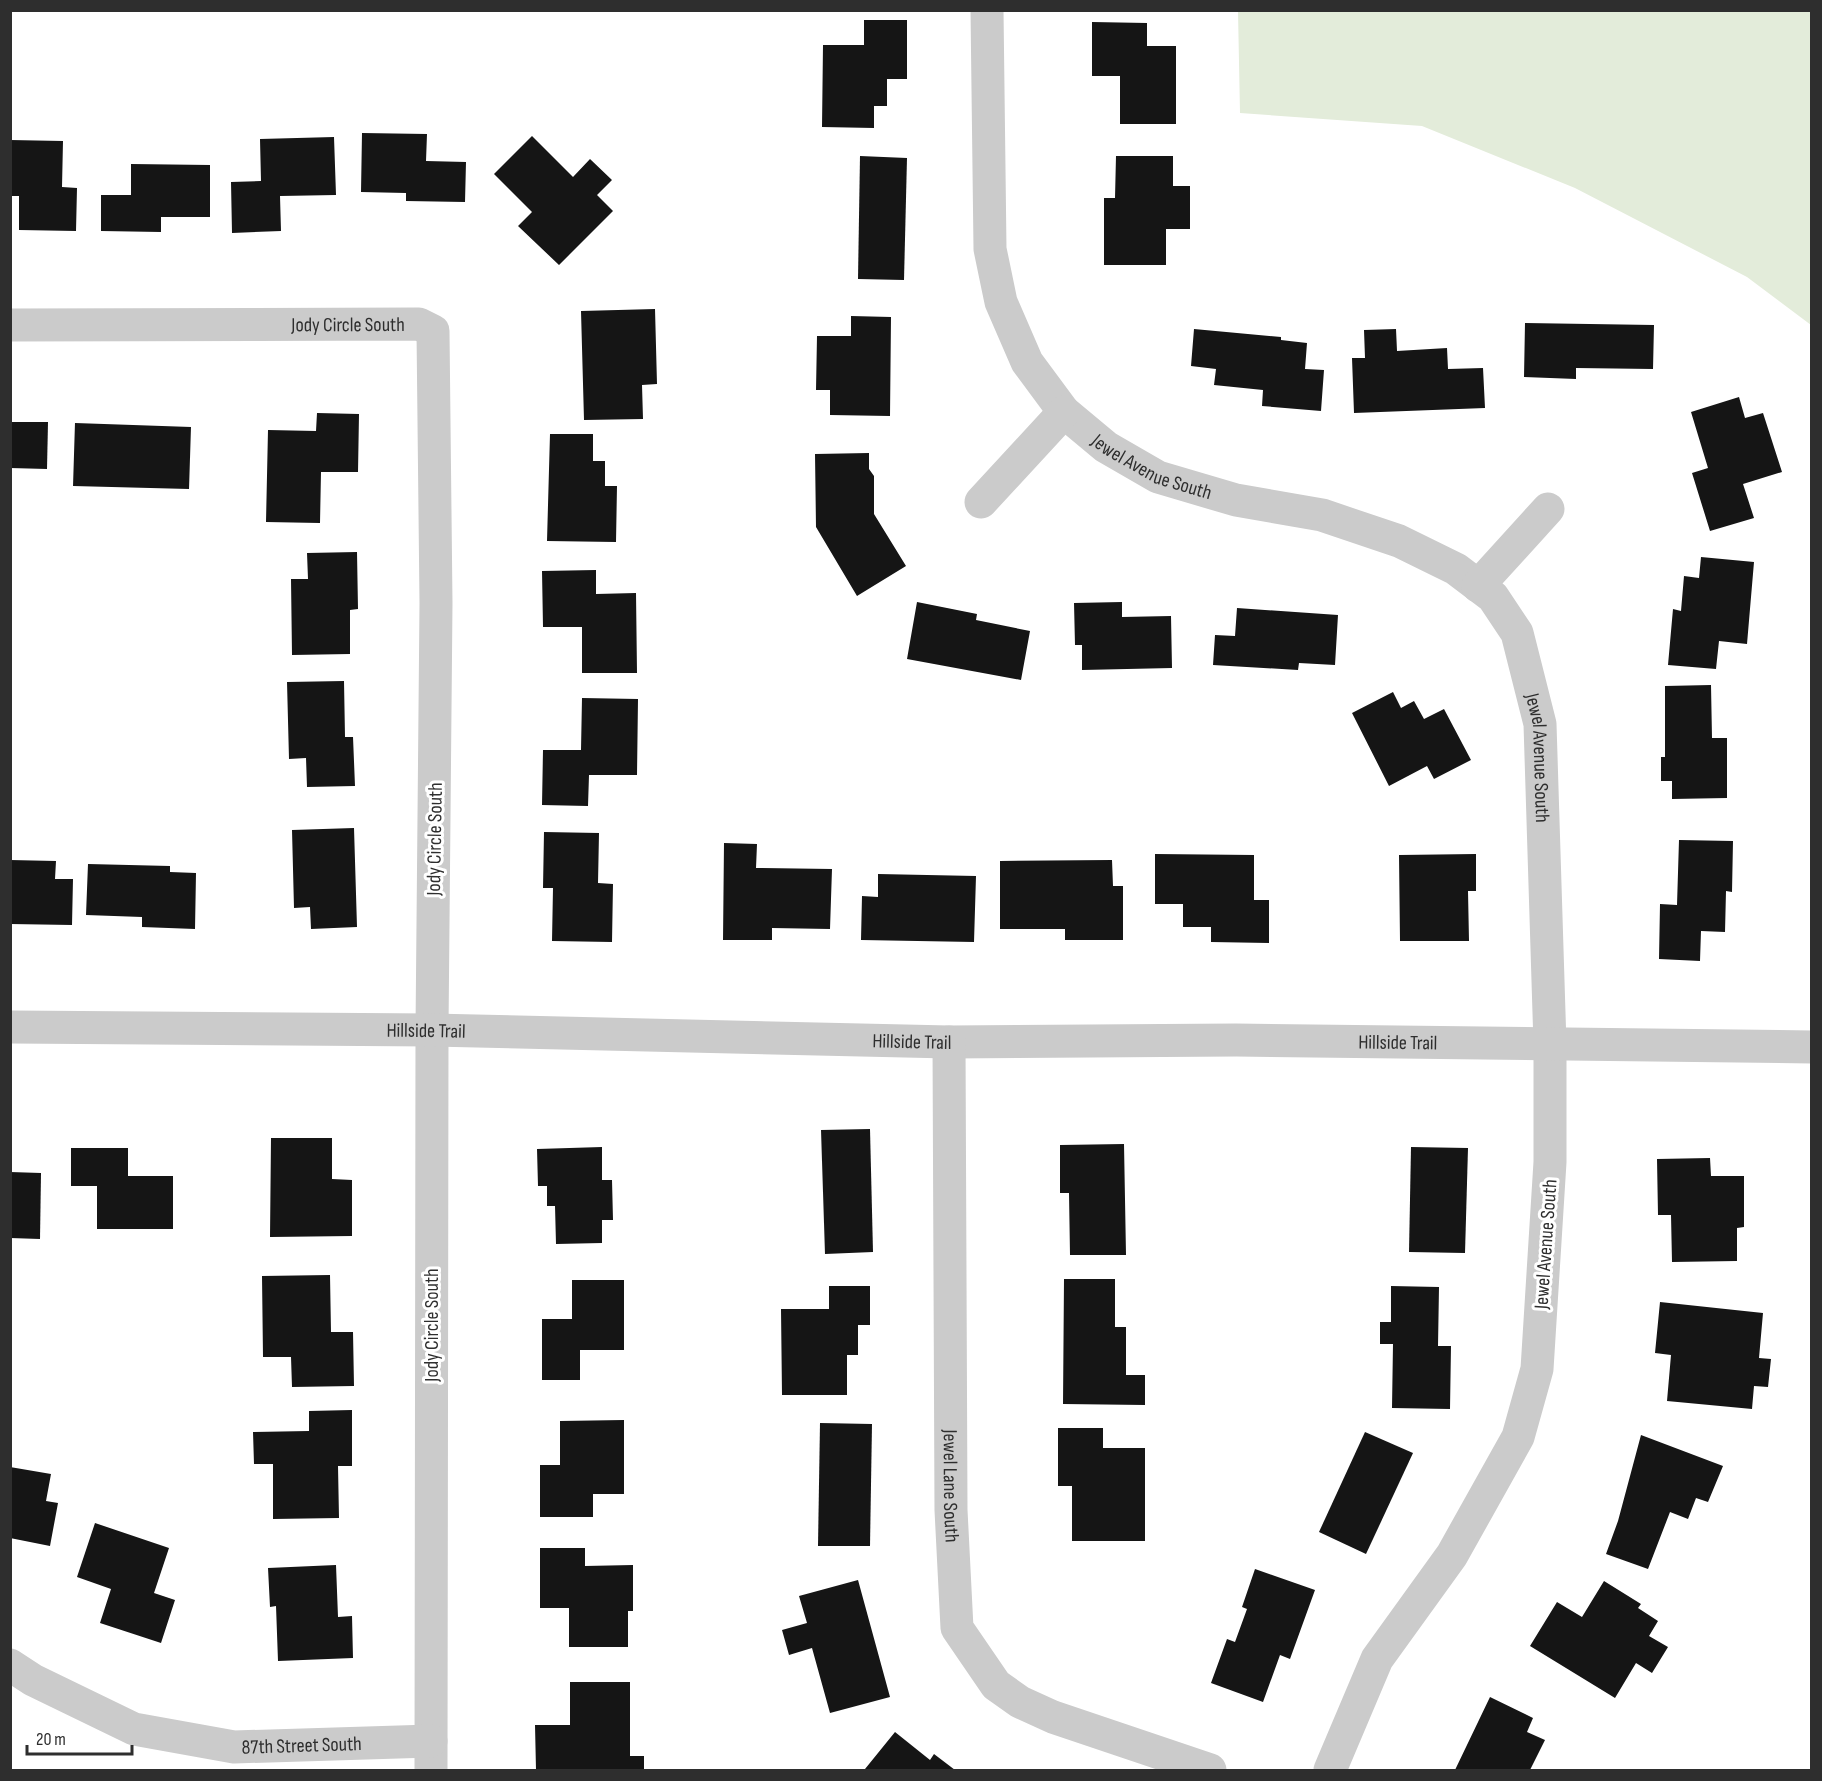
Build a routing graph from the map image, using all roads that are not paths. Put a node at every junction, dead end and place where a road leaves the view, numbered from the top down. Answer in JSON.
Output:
{"nodes":[{"id":1,"x":987,"y":10,"type":"edge"},
{"id":2,"x":10,"y":326,"type":"edge"},
{"id":3,"x":1064,"y":412,"type":"junction"},
{"id":4,"x":981,"y":502,"type":"dead end"},
{"id":5,"x":1548,"y":509,"type":"dead end"},
{"id":6,"x":1478,"y":586,"type":"junction"},
{"id":7,"x":10,"y":1027,"type":"edge"},
{"id":8,"x":432,"y":1030,"type":"junction"},
{"id":9,"x":949,"y":1042,"type":"junction"},
{"id":10,"x":1550,"y":1045,"type":"junction"},
{"id":11,"x":1812,"y":1047,"type":"edge"},
{"id":12,"x":10,"y":1665,"type":"edge"},
{"id":13,"x":431,"y":1756,"type":"edge"},
{"id":14,"x":1210,"y":1770,"type":"edge"},
{"id":15,"x":1330,"y":1770,"type":"edge"}],
"edges":[{"from":1,"to":3,"type":"street","name":"Jewel Avenue South"},
{"from":2,"to":8,"type":"street","name":"Jody Circle South"},
{"from":3,"to":4,"type":"street"},
{"from":3,"to":6,"type":"street","name":"Jewel Avenue South"},
{"from":5,"to":6,"type":"street"},
{"from":6,"to":10,"type":"street","name":"Jewel Avenue South"},
{"from":7,"to":8,"type":"street","name":"Hillside Trail"},
{"from":8,"to":9,"type":"street","name":"Hillside Trail"},
{"from":8,"to":13,"type":"street","name":"Jody Circle South"},
{"from":9,"to":10,"type":"street","name":"Hillside Trail"},
{"from":9,"to":14,"type":"street","name":"Jewel Lane South"},
{"from":10,"to":11,"type":"street","name":"Hillside Trail"},
{"from":10,"to":15,"type":"street","name":"Jewel Avenue South"},
{"from":12,"to":13,"type":"street","name":"87th Street South"}]}
